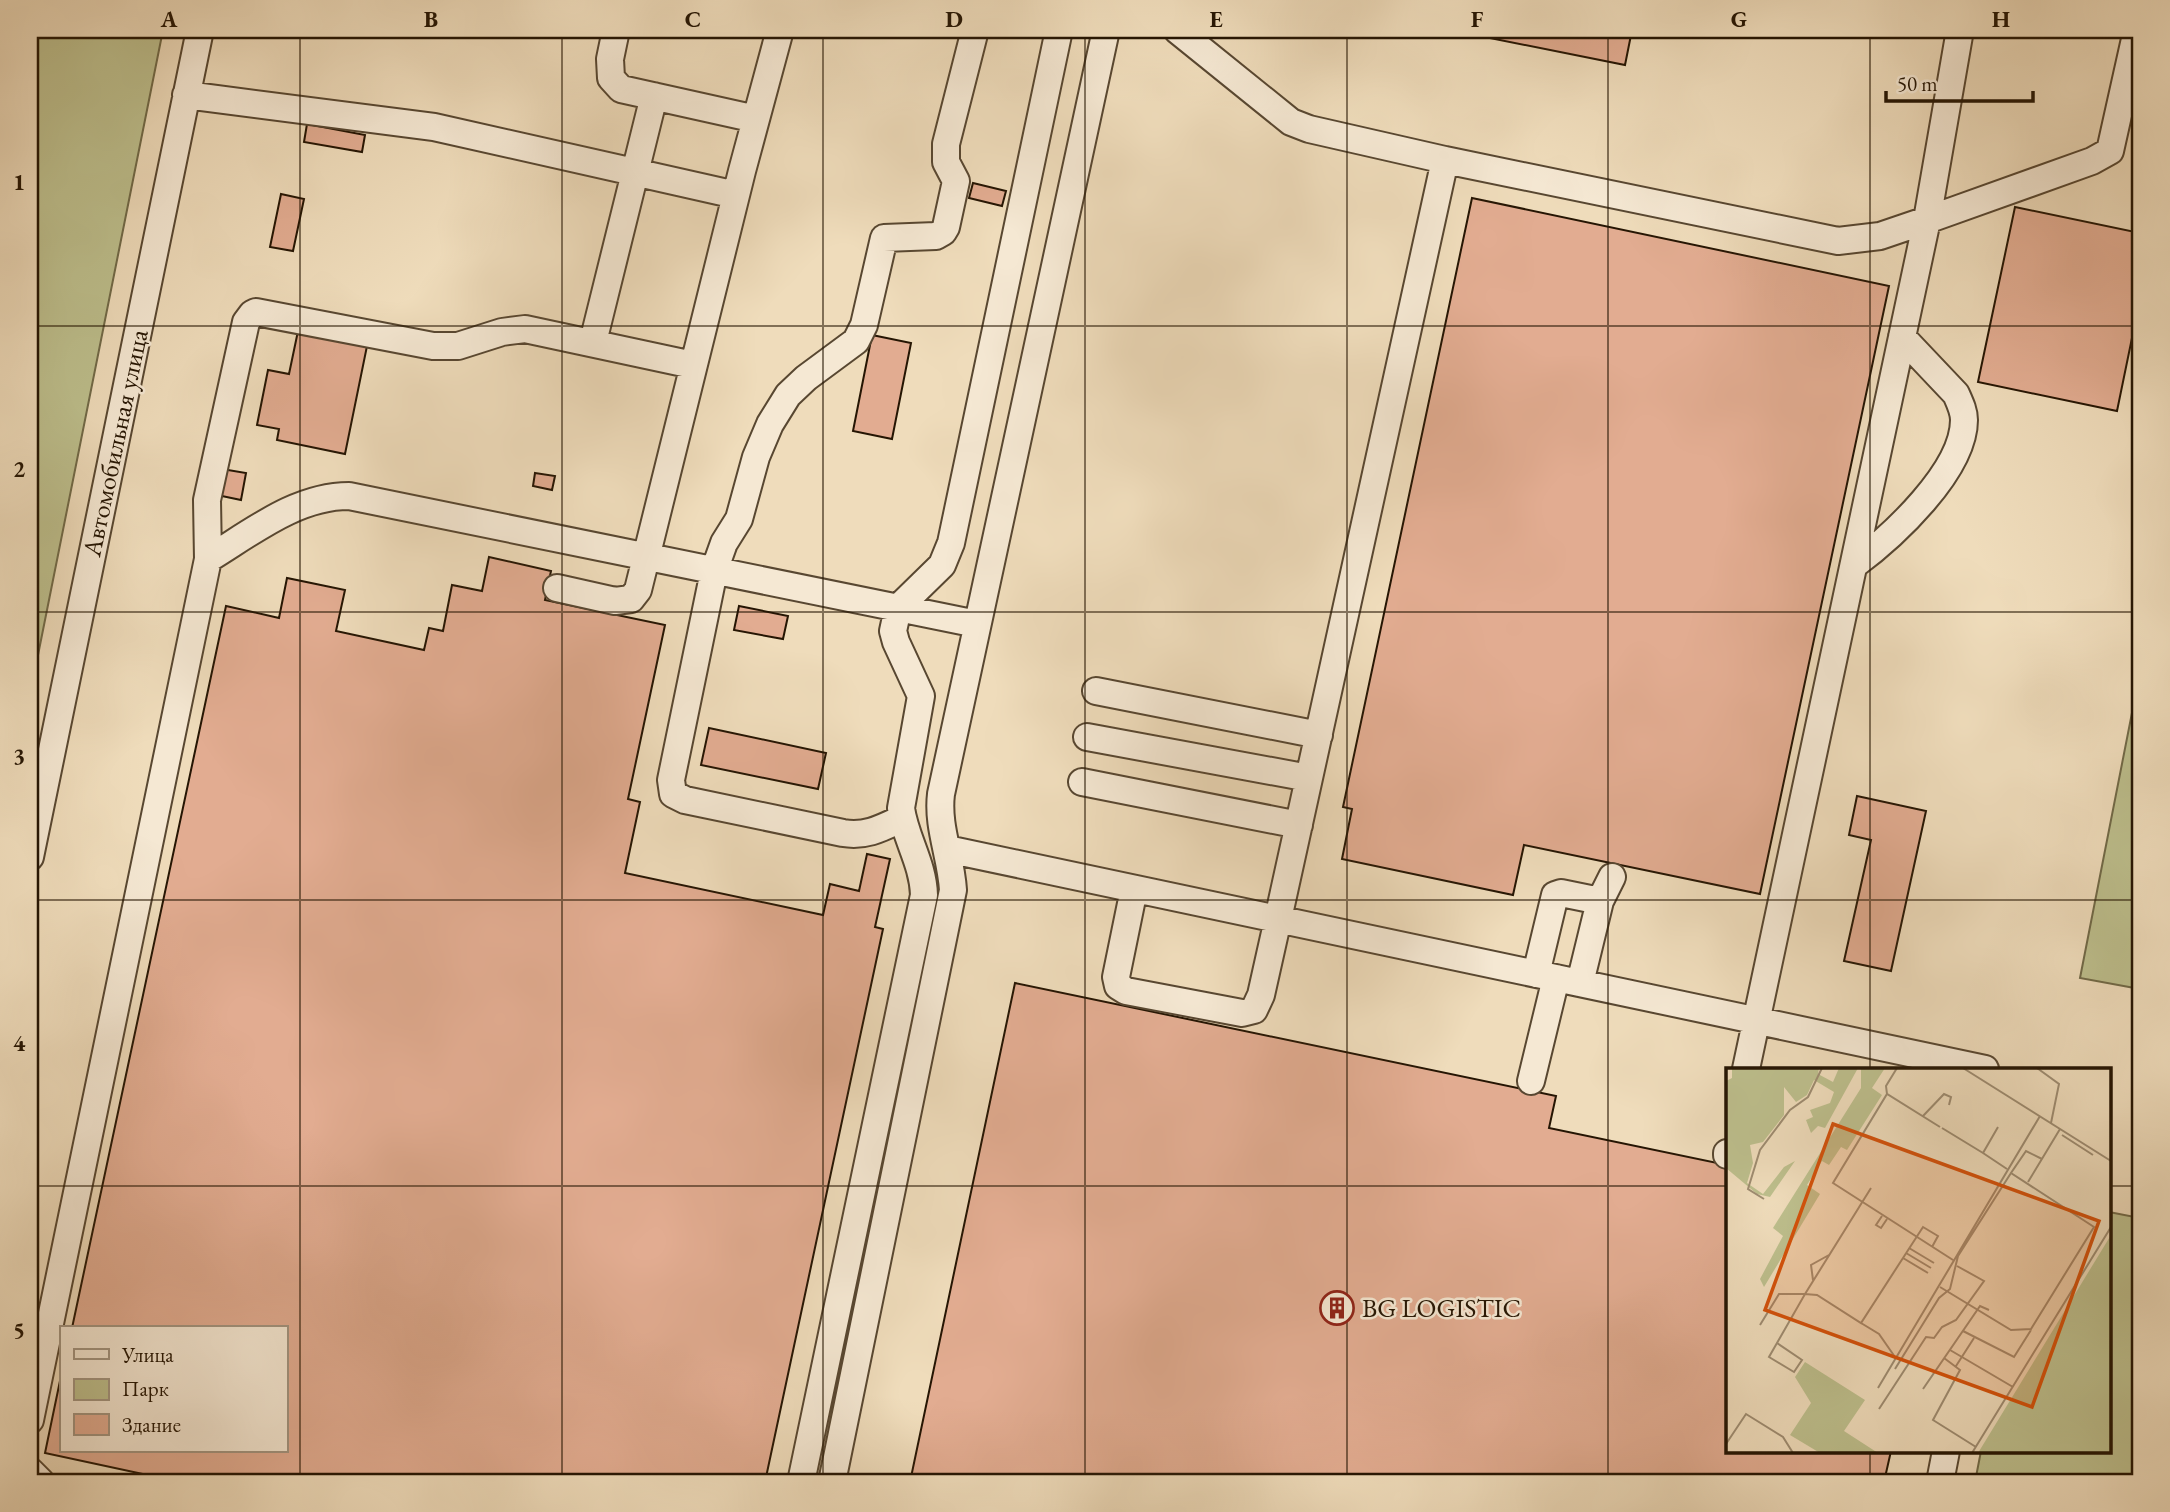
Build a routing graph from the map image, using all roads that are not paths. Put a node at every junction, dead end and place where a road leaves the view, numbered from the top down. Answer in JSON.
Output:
{"nodes":[{"id":1,"x":200,"y":30,"type":"edge"},
{"id":2,"x":616,"y":30,"type":"edge"},
{"id":3,"x":779,"y":30,"type":"edge"},
{"id":4,"x":975,"y":30,"type":"edge"},
{"id":5,"x":1059,"y":30,"type":"edge"},
{"id":6,"x":1106,"y":30,"type":"edge"},
{"id":7,"x":1177,"y":30,"type":"edge"},
{"id":8,"x":1960,"y":30,"type":"edge"},
{"id":9,"x":2137,"y":30,"type":"edge"},
{"id":10,"x":186,"y":95,"type":"junction"},
{"id":11,"x":654,"y":96,"type":"junction"},
{"id":12,"x":756,"y":118,"type":"junction"},
{"id":13,"x":1445,"y":160,"type":"junction"},
{"id":14,"x":636,"y":171,"type":"junction"},
{"id":15,"x":736,"y":195,"type":"junction"},
{"id":16,"x":1927,"y":220,"type":"junction"},
{"id":17,"x":1838,"y":241,"type":"junction"},
{"id":18,"x":1920,"y":255,"type":"junction"},
{"id":19,"x":1902,"y":337,"type":"junction"},
{"id":20,"x":593,"y":342,"type":"junction"},
{"id":21,"x":693,"y":365,"type":"junction"},
{"id":22,"x":646,"y":556,"type":"junction"},
{"id":23,"x":208,"y":559,"type":"junction"},
{"id":24,"x":1854,"y":565,"type":"junction"},
{"id":25,"x":714,"y":570,"type":"junction"},
{"id":26,"x":557,"y":588,"type":"dead end"},
{"id":27,"x":898,"y":608,"type":"junction"},
{"id":28,"x":978,"y":624,"type":"junction"},
{"id":29,"x":1096,"y":691,"type":"dead end"},
{"id":30,"x":1319,"y":735,"type":"junction"},
{"id":31,"x":1087,"y":737,"type":"dead end"},
{"id":32,"x":1310,"y":778,"type":"junction"},
{"id":33,"x":1082,"y":782,"type":"dead end"},
{"id":34,"x":903,"y":818,"type":"junction"},
{"id":35,"x":1299,"y":825,"type":"junction"},
{"id":36,"x":947,"y":849,"type":"junction"},
{"id":37,"x":30,"y":857,"type":"edge"},
{"id":38,"x":1612,"y":877,"type":"dead end"},
{"id":39,"x":1134,"y":889,"type":"junction"},
{"id":40,"x":1600,"y":901,"type":"junction"},
{"id":41,"x":1278,"y":919,"type":"junction"},
{"id":42,"x":1557,"y":978,"type":"junction"},
{"id":43,"x":1757,"y":1021,"type":"junction"},
{"id":44,"x":1926,"y":1063,"type":"edge"},
{"id":45,"x":1746,"y":1068,"type":"edge"},
{"id":46,"x":1975,"y":1068,"type":"edge"},
{"id":47,"x":1531,"y":1081,"type":"dead end"},
{"id":48,"x":30,"y":1420,"type":"edge"},
{"id":49,"x":1947,"y":1452,"type":"edge"},
{"id":50,"x":30,"y":1471,"type":"edge"},
{"id":51,"x":41,"y":1482,"type":"edge"},
{"id":52,"x":801,"y":1482,"type":"edge"},
{"id":53,"x":832,"y":1482,"type":"edge"},
{"id":54,"x":1940,"y":1482,"type":"edge"}],
"edges":[{"from":1,"to":10,"type":"street","name":"Автомобильная улица"},
{"from":2,"to":11,"type":"street"},
{"from":3,"to":12,"type":"street"},
{"from":4,"to":25,"type":"street"},
{"from":5,"to":27,"type":"street"},
{"from":6,"to":28,"type":"street"},
{"from":7,"to":13,"type":"street"},
{"from":8,"to":16,"type":"street"},
{"from":9,"to":16,"type":"street"},
{"from":10,"to":14,"type":"street"},
{"from":10,"to":37,"type":"street","name":"Автомобильная улица"},
{"from":11,"to":12,"type":"street"},
{"from":11,"to":14,"type":"street"},
{"from":12,"to":15,"type":"street"},
{"from":13,"to":17,"type":"street"},
{"from":13,"to":30,"type":"street"},
{"from":14,"to":15,"type":"street"},
{"from":14,"to":20,"type":"street"},
{"from":15,"to":21,"type":"street"},
{"from":16,"to":17,"type":"street"},
{"from":16,"to":18,"type":"street"},
{"from":17,"to":18,"type":"street"},
{"from":18,"to":19,"type":"street"},
{"from":19,"to":24,"type":"street"},
{"from":19,"to":24,"type":"street"},
{"from":20,"to":21,"type":"street"},
{"from":20,"to":23,"type":"street"},
{"from":21,"to":22,"type":"street"},
{"from":22,"to":23,"type":"street"},
{"from":22,"to":25,"type":"street"},
{"from":22,"to":26,"type":"street"},
{"from":23,"to":48,"type":"street"},
{"from":24,"to":43,"type":"street"},
{"from":25,"to":27,"type":"street"},
{"from":25,"to":34,"type":"street"},
{"from":27,"to":28,"type":"street"},
{"from":27,"to":34,"type":"street"},
{"from":28,"to":36,"type":"street"},
{"from":29,"to":30,"type":"street"},
{"from":30,"to":32,"type":"street"},
{"from":31,"to":32,"type":"street"},
{"from":32,"to":35,"type":"street"},
{"from":33,"to":35,"type":"street"},
{"from":34,"to":52,"type":"street"},
{"from":35,"to":41,"type":"street"},
{"from":36,"to":39,"type":"street"},
{"from":36,"to":53,"type":"street"},
{"from":38,"to":40,"type":"street"},
{"from":39,"to":41,"type":"street"},
{"from":39,"to":41,"type":"street"},
{"from":40,"to":42,"type":"street"},
{"from":40,"to":42,"type":"street"},
{"from":41,"to":42,"type":"street"},
{"from":42,"to":43,"type":"street"},
{"from":42,"to":47,"type":"street"},
{"from":43,"to":44,"type":"street"},
{"from":43,"to":45,"type":"street"},
{"from":44,"to":46,"type":"street"},
{"from":49,"to":54,"type":"street"},
{"from":50,"to":51,"type":"street"}]}
